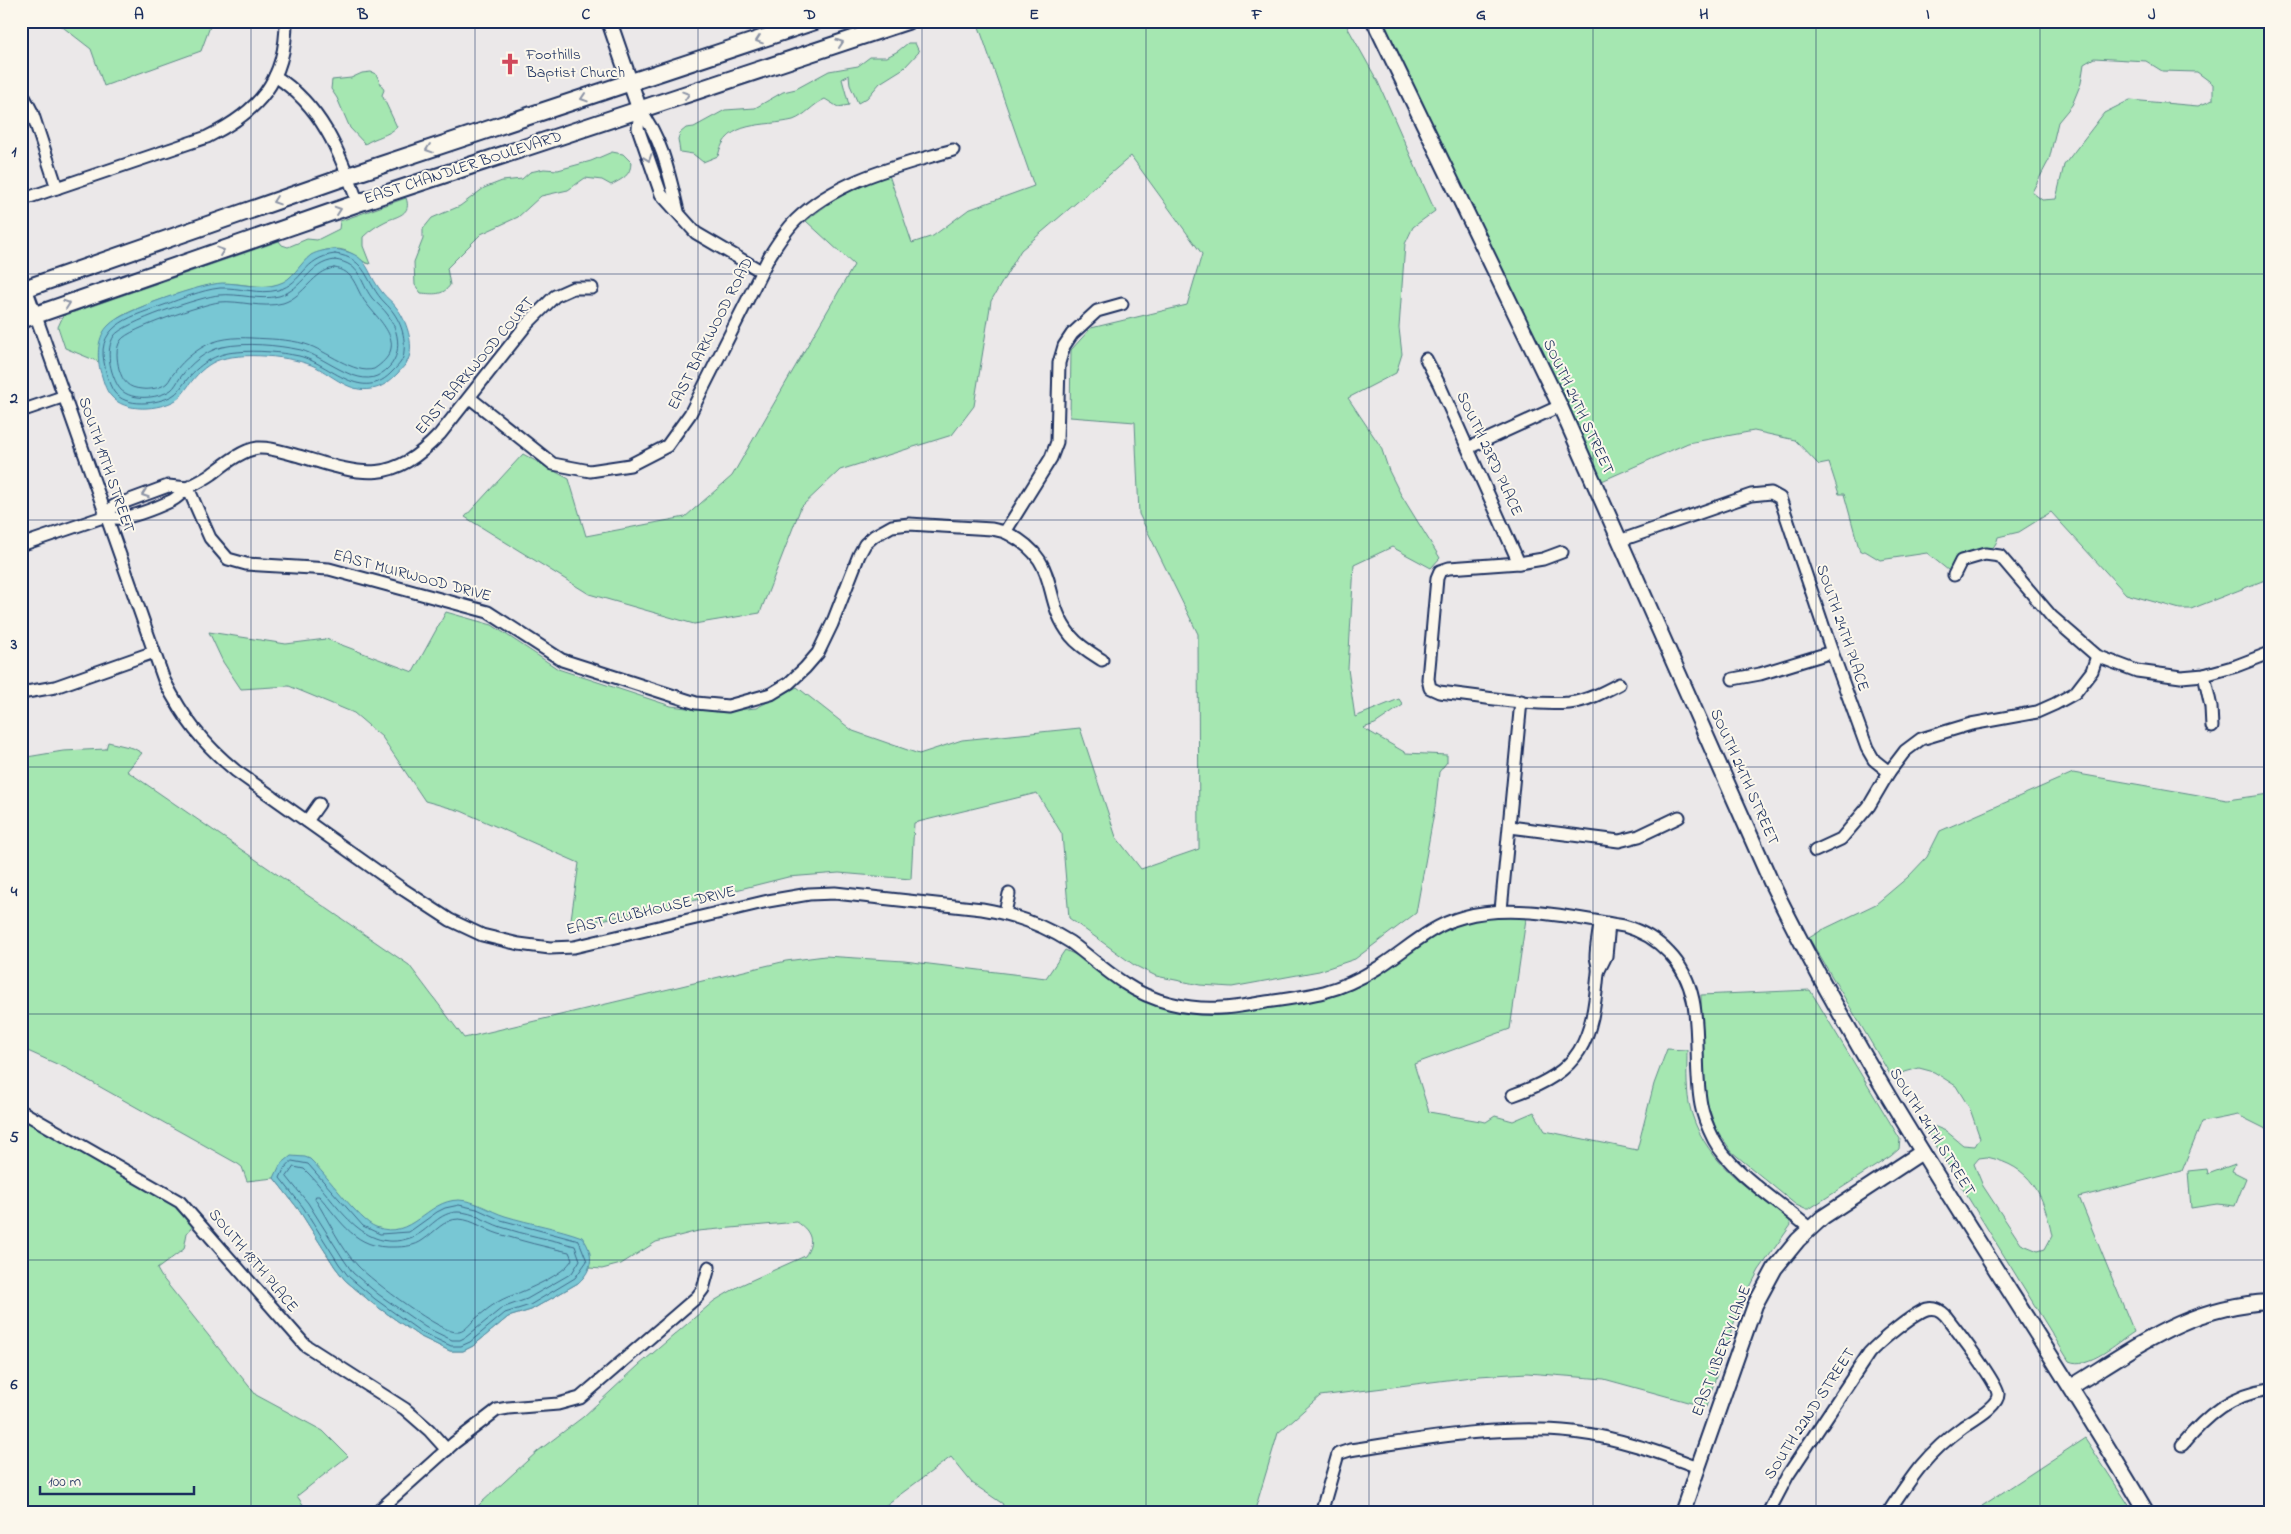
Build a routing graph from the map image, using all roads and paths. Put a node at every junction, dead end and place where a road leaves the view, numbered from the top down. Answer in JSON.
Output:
{"nodes":[{"id":1,"x":286,"y":21,"type":"edge"},
{"id":2,"x":609,"y":21,"type":"edge"},
{"id":3,"x":815,"y":21,"type":"edge"},
{"id":4,"x":907,"y":21,"type":"edge"},
{"id":5,"x":1374,"y":21,"type":"edge"},
{"id":6,"x":275,"y":76,"type":"junction"},
{"id":7,"x":630,"y":83,"type":"junction"},
{"id":8,"x":21,"y":91,"type":"edge"},
{"id":9,"x":640,"y":111,"type":"junction"},
{"id":10,"x":953,"y":150,"type":"dead end"},
{"id":11,"x":348,"y":176,"type":"junction"},
{"id":12,"x":57,"y":188,"type":"junction"},
{"id":13,"x":21,"y":200,"type":"edge"},
{"id":14,"x":358,"y":203,"type":"junction"},
{"id":15,"x":762,"y":271,"type":"junction"},
{"id":16,"x":592,"y":288,"type":"dead end"},
{"id":17,"x":24,"y":289,"type":"edge"},
{"id":18,"x":1122,"y":304,"type":"dead end"},
{"id":19,"x":28,"y":318,"type":"edge"},
{"id":20,"x":1426,"y":359,"type":"dead end"},
{"id":21,"x":64,"y":396,"type":"junction"},
{"id":22,"x":470,"y":398,"type":"junction"},
{"id":23,"x":1560,"y":406,"type":"junction"},
{"id":24,"x":21,"y":411,"type":"edge"},
{"id":25,"x":1468,"y":448,"type":"junction"},
{"id":26,"x":188,"y":488,"type":"junction"},
{"id":27,"x":106,"y":516,"type":"junction"},
{"id":28,"x":1005,"y":532,"type":"junction"},
{"id":29,"x":1619,"y":541,"type":"junction"},
{"id":30,"x":21,"y":545,"type":"edge"},
{"id":31,"x":1562,"y":552,"type":"dead end"},
{"id":32,"x":1519,"y":563,"type":"junction"},
{"id":33,"x":1954,"y":575,"type":"dead end"},
{"id":34,"x":154,"y":652,"type":"junction"},
{"id":35,"x":1832,"y":652,"type":"junction"},
{"id":36,"x":2270,"y":653,"type":"edge"},
{"id":37,"x":2097,"y":656,"type":"junction"},
{"id":38,"x":1102,"y":660,"type":"dead end"},
{"id":39,"x":2204,"y":676,"type":"junction"},
{"id":40,"x":1733,"y":679,"type":"dead end"},
{"id":41,"x":1619,"y":684,"type":"dead end"},
{"id":42,"x":21,"y":693,"type":"edge"},
{"id":43,"x":1521,"y":701,"type":"junction"},
{"id":44,"x":2212,"y":727,"type":"dead end"},
{"id":45,"x":1889,"y":772,"type":"junction"},
{"id":46,"x":319,"y":804,"type":"dead end"},
{"id":47,"x":1679,"y":817,"type":"dead end"},
{"id":48,"x":307,"y":821,"type":"junction"},
{"id":49,"x":1510,"y":827,"type":"junction"},
{"id":50,"x":1815,"y":850,"type":"dead end"},
{"id":51,"x":1009,"y":894,"type":"dead end"},
{"id":52,"x":1501,"y":910,"type":"junction"},
{"id":53,"x":1005,"y":913,"type":"junction"},
{"id":54,"x":1605,"y":923,"type":"junction"},
{"id":55,"x":1514,"y":1095,"type":"dead end"},
{"id":56,"x":21,"y":1110,"type":"edge"},
{"id":57,"x":1922,"y":1152,"type":"junction"},
{"id":58,"x":1809,"y":1228,"type":"junction"},
{"id":59,"x":709,"y":1267,"type":"dead end"},
{"id":60,"x":2270,"y":1302,"type":"edge"},
{"id":61,"x":2071,"y":1387,"type":"junction"},
{"id":62,"x":2270,"y":1389,"type":"edge"},
{"id":63,"x":2182,"y":1445,"type":"dead end"},
{"id":64,"x":447,"y":1450,"type":"junction"},
{"id":65,"x":1698,"y":1467,"type":"junction"},
{"id":66,"x":376,"y":1513,"type":"edge"},
{"id":67,"x":1322,"y":1513,"type":"edge"},
{"id":68,"x":1682,"y":1513,"type":"edge"},
{"id":69,"x":1768,"y":1513,"type":"edge"},
{"id":70,"x":1888,"y":1513,"type":"edge"},
{"id":71,"x":2146,"y":1513,"type":"edge"}],
"edges":[{"from":1,"to":6,"type":"street"},
{"from":2,"to":7,"type":"street"},
{"from":3,"to":7,"type":"main road","name":"EAST CHANDLER BOULEVARD","one_way":true},
{"from":9,"to":4,"type":"main road","name":"EAST CHANDLER BOULEVARD","one_way":true},
{"from":5,"to":23,"type":"street","name":"SOUTH 24TH STREET"},
{"from":6,"to":11,"type":"street"},
{"from":6,"to":12,"type":"street"},
{"from":7,"to":9,"type":"street"},
{"from":7,"to":11,"type":"main road","name":"EAST CHANDLER BOULEVARD","one_way":true},
{"from":8,"to":12,"type":"street"},
{"from":9,"to":14,"type":"main road","name":"EAST CHANDLER BOULEVARD"},
{"from":9,"to":15,"type":"street"},
{"from":10,"to":15,"type":"street","name":"EAST BARKWOOD ROAD"},
{"from":11,"to":14,"type":"street"},
{"from":11,"to":17,"type":"main road","name":"EAST CHANDLER BOULEVARD","one_way":true},
{"from":12,"to":13,"type":"street"},
{"from":19,"to":14,"type":"main road","name":"EAST CHANDLER BOULEVARD","one_way":true},
{"from":15,"to":22,"type":"street","name":"EAST BARKWOOD ROAD"},
{"from":16,"to":22,"type":"street","name":"EAST BARKWOOD COURT"},
{"from":17,"to":19,"type":"street","name":"SOUTH 19TH STREET"},
{"from":18,"to":28,"type":"street"},
{"from":19,"to":21,"type":"street","name":"SOUTH 19TH STREET"},
{"from":20,"to":25,"type":"street","name":"SOUTH 23RD PLACE"},
{"from":21,"to":24,"type":"street"},
{"from":21,"to":27,"type":"street","name":"SOUTH 19TH STREET"},
{"from":22,"to":26,"type":"street","name":"EAST BARKWOOD COURT"},
{"from":23,"to":25,"type":"street"},
{"from":23,"to":29,"type":"street","name":"SOUTH 24TH STREET"},
{"from":25,"to":32,"type":"street","name":"SOUTH 23RD PLACE"},
{"from":26,"to":27,"type":"street"},
{"from":26,"to":28,"type":"street","name":"EAST MUIRWOOD DRIVE"},
{"from":27,"to":30,"type":"street"},
{"from":27,"to":34,"type":"street","name":"SOUTH 19TH STREET"},
{"from":28,"to":38,"type":"street"},
{"from":29,"to":35,"type":"street","name":"SOUTH 24TH PLACE"},
{"from":29,"to":57,"type":"street","name":"SOUTH 24TH STREET"},
{"from":31,"to":32,"type":"street"},
{"from":32,"to":43,"type":"street"},
{"from":33,"to":37,"type":"street"},
{"from":34,"to":42,"type":"street"},
{"from":34,"to":48,"type":"street","name":"EAST CLUBHOUSE DRIVE"},
{"from":35,"to":40,"type":"street"},
{"from":35,"to":45,"type":"street","name":"SOUTH 24TH PLACE"},
{"from":36,"to":39,"type":"street"},
{"from":37,"to":39,"type":"street"},
{"from":37,"to":45,"type":"street"},
{"from":39,"to":44,"type":"street"},
{"from":41,"to":43,"type":"street"},
{"from":43,"to":49,"type":"street"},
{"from":45,"to":50,"type":"street"},
{"from":46,"to":48,"type":"street"},
{"from":47,"to":49,"type":"street"},
{"from":48,"to":53,"type":"street","name":"EAST CLUBHOUSE DRIVE"},
{"from":49,"to":52,"type":"street"},
{"from":51,"to":53,"type":"street"},
{"from":52,"to":53,"type":"street","name":"EAST CLUBHOUSE DRIVE"},
{"from":52,"to":54,"type":"street","name":"EAST CLUBHOUSE DRIVE"},
{"from":54,"to":55,"type":"street"},
{"from":54,"to":58,"type":"street","name":"EAST CLUBHOUSE DRIVE"},
{"from":56,"to":64,"type":"street","name":"SOUTH 18TH PLACE"},
{"from":57,"to":58,"type":"street","name":"EAST LIBERTY LANE"},
{"from":57,"to":61,"type":"street","name":"SOUTH 24TH STREET"},
{"from":58,"to":65,"type":"street","name":"EAST LIBERTY LANE"},
{"from":59,"to":64,"type":"street"},
{"from":60,"to":61,"type":"street"},
{"from":61,"to":71,"type":"street","name":"SOUTH 24TH STREET"},
{"from":62,"to":63,"type":"street"},
{"from":64,"to":66,"type":"street"},
{"from":65,"to":67,"type":"street"},
{"from":65,"to":68,"type":"street","name":"EAST LIBERTY LANE"},
{"from":69,"to":70,"type":"street","name":"SOUTH 22ND STREET"}]}
